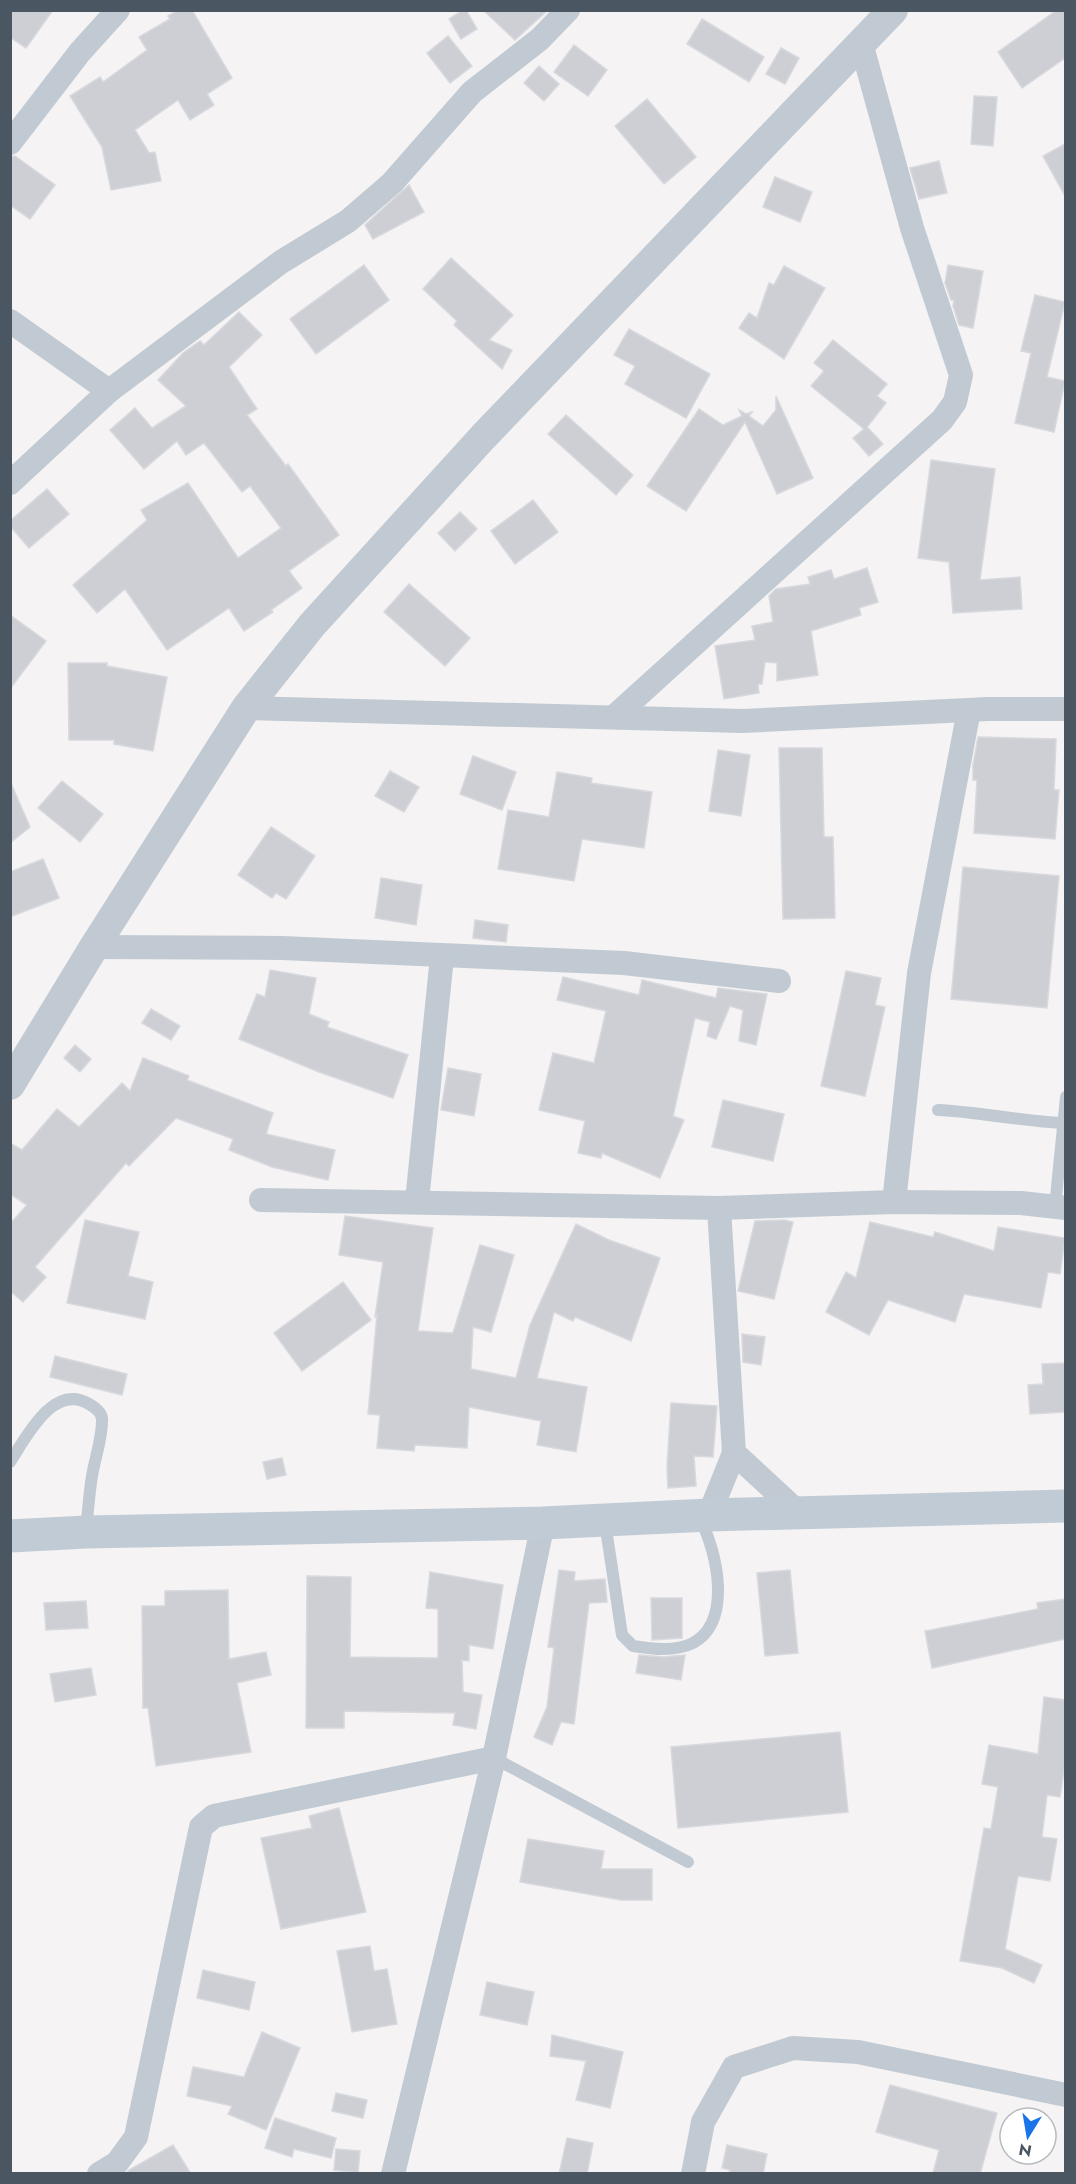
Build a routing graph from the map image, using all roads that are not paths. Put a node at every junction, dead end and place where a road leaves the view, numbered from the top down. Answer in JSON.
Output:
{"nodes":[{"id":1,"x":118,"y":10,"type":"edge"},
{"id":2,"x":568,"y":10,"type":"edge"},
{"id":3,"x":893,"y":10,"type":"edge"},
{"id":4,"x":861,"y":43,"type":"junction"},
{"id":5,"x":10,"y":143,"type":"edge"},
{"id":6,"x":10,"y":321,"type":"edge"},
{"id":7,"x":109,"y":391,"type":"junction"},
{"id":8,"x":10,"y":483,"type":"edge"},
{"id":9,"x":246,"y":708,"type":"junction"},
{"id":10,"x":1065,"y":709,"type":"edge"},
{"id":11,"x":969,"y":710,"type":"junction"},
{"id":12,"x":615,"y":716,"type":"junction"},
{"id":13,"x":94,"y":946,"type":"junction"},
{"id":14,"x":442,"y":957,"type":"junction"},
{"id":15,"x":779,"y":981,"type":"dead end"},
{"id":16,"x":10,"y":1085,"type":"edge"},
{"id":17,"x":1065,"y":1097,"type":"edge"},
{"id":18,"x":938,"y":1110,"type":"dead end"},
{"id":19,"x":1062,"y":1123,"type":"junction"},
{"id":20,"x":261,"y":1200,"type":"dead end"},
{"id":21,"x":417,"y":1201,"type":"junction"},
{"id":22,"x":894,"y":1202,"type":"junction"},
{"id":23,"x":719,"y":1208,"type":"junction"},
{"id":24,"x":1060,"y":1208,"type":"edge"},
{"id":25,"x":734,"y":1453,"type":"junction"},
{"id":26,"x":10,"y":1462,"type":"edge"},
{"id":27,"x":1065,"y":1506,"type":"edge"},
{"id":28,"x":799,"y":1513,"type":"junction"},
{"id":29,"x":703,"y":1515,"type":"junction"},
{"id":30,"x":604,"y":1520,"type":"junction"},
{"id":31,"x":543,"y":1523,"type":"junction"},
{"id":32,"x":86,"y":1532,"type":"junction"},
{"id":33,"x":10,"y":1536,"type":"edge"},
{"id":34,"x":494,"y":1758,"type":"junction"},
{"id":35,"x":688,"y":1862,"type":"dead end"},
{"id":36,"x":1065,"y":2095,"type":"edge"},
{"id":37,"x":99,"y":2174,"type":"edge"},
{"id":38,"x":393,"y":2174,"type":"edge"},
{"id":39,"x":693,"y":2174,"type":"edge"}],
"edges":[{"from":1,"to":5,"type":"street"},
{"from":2,"to":7,"type":"street"},
{"from":3,"to":4,"type":"street"},
{"from":4,"to":9,"type":"street"},
{"from":4,"to":12,"type":"street"},
{"from":6,"to":7,"type":"street"},
{"from":7,"to":8,"type":"street"},
{"from":9,"to":12,"type":"street"},
{"from":9,"to":13,"type":"street"},
{"from":10,"to":11,"type":"street"},
{"from":11,"to":12,"type":"street"},
{"from":11,"to":22,"type":"street"},
{"from":13,"to":14,"type":"street"},
{"from":13,"to":16,"type":"street"},
{"from":14,"to":15,"type":"street"},
{"from":14,"to":21,"type":"street"},
{"from":17,"to":19,"type":"lane"},
{"from":18,"to":19,"type":"lane"},
{"from":19,"to":24,"type":"lane"},
{"from":20,"to":21,"type":"street"},
{"from":21,"to":23,"type":"street"},
{"from":22,"to":23,"type":"street"},
{"from":22,"to":24,"type":"street"},
{"from":23,"to":25,"type":"street"},
{"from":25,"to":28,"type":"street"},
{"from":25,"to":29,"type":"street"},
{"from":26,"to":32,"type":"lane"},
{"from":27,"to":28,"type":"main road"},
{"from":28,"to":29,"type":"main road"},
{"from":29,"to":30,"type":"main road"},
{"from":29,"to":30,"type":"lane"},
{"from":30,"to":31,"type":"main road"},
{"from":31,"to":32,"type":"main road"},
{"from":31,"to":34,"type":"street"},
{"from":32,"to":33,"type":"main road"},
{"from":34,"to":35,"type":"lane"},
{"from":34,"to":37,"type":"street"},
{"from":34,"to":38,"type":"street"},
{"from":36,"to":39,"type":"street"}]}
